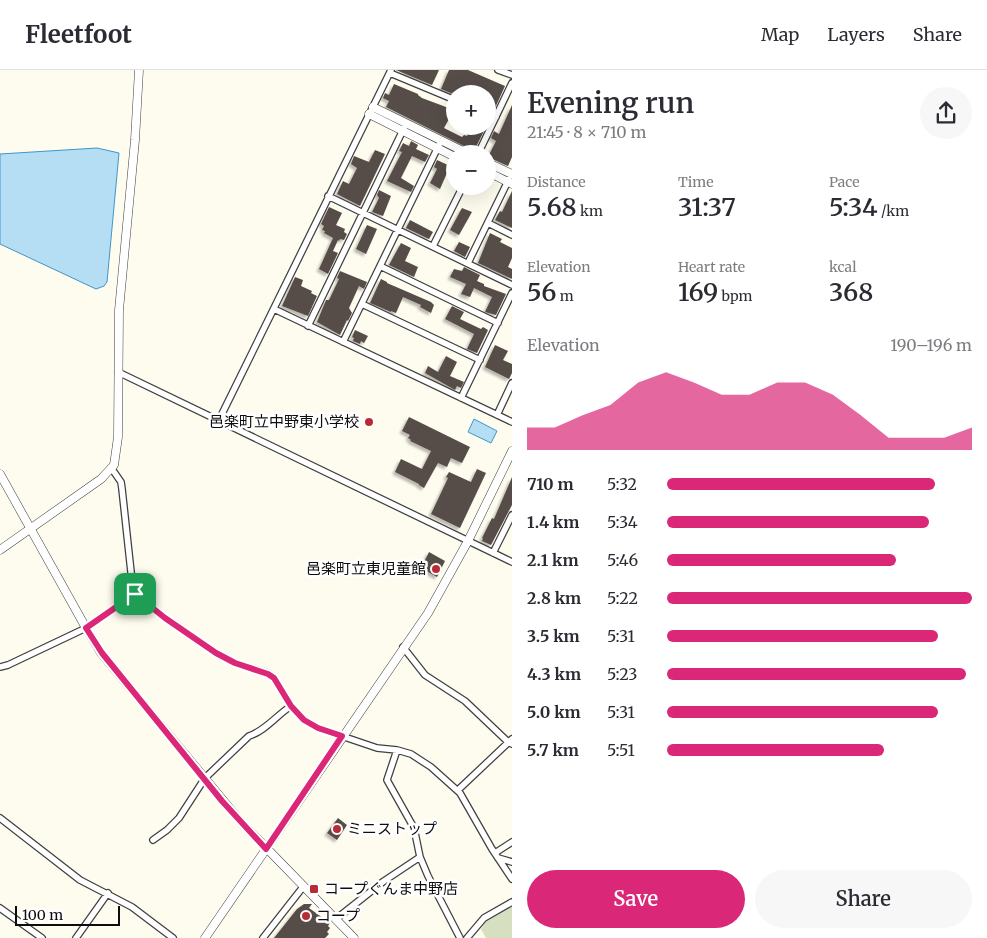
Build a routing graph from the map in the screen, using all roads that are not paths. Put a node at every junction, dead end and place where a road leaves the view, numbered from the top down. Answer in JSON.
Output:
{"nodes":[{"id":1,"x":139,"y":70,"type":"edge"},
{"id":2,"x":498,"y":70,"type":"edge"},
{"id":3,"x":391,"y":72,"type":"edge"},
{"id":4,"x":512,"y":75,"type":"edge"},
{"id":5,"x":512,"y":83,"type":"edge"},
{"id":6,"x":446,"y":96,"type":"edge"},
{"id":7,"x":373,"y":106,"type":"junction"},
{"id":8,"x":369,"y":114,"type":"junction"},
{"id":9,"x":496,"y":117,"type":"edge"},
{"id":10,"x":404,"y":127,"type":"junction"},
{"id":11,"x":439,"y":144,"type":"junction"},
{"id":12,"x":446,"y":146,"type":"edge"},
{"id":13,"x":446,"y":150,"type":"edge"},
{"id":14,"x":496,"y":167,"type":"edge"},
{"id":15,"x":512,"y":174,"type":"edge"},
{"id":16,"x":496,"y":176,"type":"edge"},
{"id":17,"x":510,"y":183,"type":"edge"},
{"id":18,"x":458,"y":195,"type":"edge"},
{"id":19,"x":328,"y":196,"type":"junction"},
{"id":20,"x":363,"y":212,"type":"junction"},
{"id":21,"x":488,"y":223,"type":"junction"},
{"id":22,"x":398,"y":229,"type":"junction"},
{"id":23,"x":512,"y":235,"type":"edge"},
{"id":24,"x":433,"y":246,"type":"junction"},
{"id":25,"x":468,"y":263,"type":"junction"},
{"id":26,"x":380,"y":266,"type":"junction"},
{"id":27,"x":512,"y":285,"type":"edge"},
{"id":28,"x":512,"y":293,"type":"edge"},
{"id":29,"x":362,"y":304,"type":"junction"},
{"id":30,"x":274,"y":309,"type":"junction"},
{"id":31,"x":498,"y":323,"type":"junction"},
{"id":32,"x":308,"y":326,"type":"junction"},
{"id":33,"x":343,"y":342,"type":"junction"},
{"id":34,"x":480,"y":360,"type":"junction"},
{"id":35,"x":118,"y":372,"type":"junction"},
{"id":36,"x":512,"y":383,"type":"edge"},
{"id":37,"x":461,"y":398,"type":"junction"},
{"id":38,"x":497,"y":415,"type":"junction"},
{"id":39,"x":219,"y":420,"type":"junction"},
{"id":40,"x":512,"y":422,"type":"edge"},
{"id":41,"x":512,"y":451,"type":"edge"},
{"id":42,"x":112,"y":469,"type":"junction"},
{"id":43,"x":0,"y":474,"type":"edge"},
{"id":44,"x":512,"y":515,"type":"edge"},
{"id":45,"x":32,"y":529,"type":"junction"},
{"id":46,"x":468,"y":541,"type":"junction"},
{"id":47,"x":0,"y":550,"type":"edge"},
{"id":48,"x":493,"y":553,"type":"junction"},
{"id":49,"x":512,"y":562,"type":"edge"},
{"id":50,"x":135,"y":594,"type":"junction"},
{"id":51,"x":86,"y":628,"type":"junction"},
{"id":52,"x":403,"y":647,"type":"junction"},
{"id":53,"x":0,"y":667,"type":"edge"},
{"id":54,"x":291,"y":706,"type":"junction"},
{"id":55,"x":342,"y":736,"type":"junction"},
{"id":56,"x":511,"y":742,"type":"edge"},
{"id":57,"x":397,"y":750,"type":"junction"},
{"id":58,"x":204,"y":778,"type":"junction"},
{"id":59,"x":458,"y":790,"type":"junction"},
{"id":60,"x":0,"y":818,"type":"edge"},
{"id":61,"x":153,"y":840,"type":"dead end"},
{"id":62,"x":512,"y":842,"type":"edge"},
{"id":63,"x":266,"y":849,"type":"junction"},
{"id":64,"x":497,"y":856,"type":"junction"},
{"id":65,"x":420,"y":857,"type":"junction"},
{"id":66,"x":512,"y":862,"type":"edge"},
{"id":67,"x":512,"y":879,"type":"edge"},
{"id":68,"x":303,"y":887,"type":"junction"},
{"id":69,"x":108,"y":894,"type":"junction"},
{"id":70,"x":512,"y":902,"type":"edge"},
{"id":71,"x":0,"y":908,"type":"edge"},
{"id":72,"x":336,"y":919,"type":"junction"},
{"id":73,"x":42,"y":938,"type":"edge"},
{"id":74,"x":76,"y":938,"type":"edge"},
{"id":75,"x":173,"y":938,"type":"edge"},
{"id":76,"x":205,"y":938,"type":"edge"},
{"id":77,"x":263,"y":938,"type":"edge"},
{"id":78,"x":354,"y":938,"type":"edge"},
{"id":79,"x":460,"y":938,"type":"edge"},
{"id":80,"x":467,"y":938,"type":"edge"}],
"edges":[{"from":1,"to":35,"type":"street"},
{"from":2,"to":4,"type":"street"},
{"from":3,"to":6,"type":"street"},
{"from":3,"to":7,"type":"street"},
{"from":5,"to":9,"type":"street"},
{"from":7,"to":8,"type":"street"},
{"from":7,"to":10,"type":"street"},
{"from":8,"to":10,"type":"street"},
{"from":8,"to":19,"type":"street"},
{"from":10,"to":11,"type":"street"},
{"from":10,"to":20,"type":"street"},
{"from":11,"to":12,"type":"street"},
{"from":11,"to":13,"type":"street"},
{"from":11,"to":22,"type":"street"},
{"from":14,"to":15,"type":"street"},
{"from":15,"to":17,"type":"street"},
{"from":16,"to":17,"type":"street"},
{"from":17,"to":21,"type":"street"},
{"from":18,"to":24,"type":"street"},
{"from":19,"to":20,"type":"street"},
{"from":19,"to":30,"type":"street"},
{"from":20,"to":22,"type":"street"},
{"from":20,"to":32,"type":"street"},
{"from":21,"to":23,"type":"street"},
{"from":21,"to":25,"type":"street"},
{"from":22,"to":24,"type":"street"},
{"from":22,"to":26,"type":"street"},
{"from":24,"to":25,"type":"street"},
{"from":25,"to":27,"type":"street"},
{"from":26,"to":29,"type":"street"},
{"from":26,"to":31,"type":"street"},
{"from":28,"to":31,"type":"street"},
{"from":29,"to":33,"type":"street"},
{"from":29,"to":34,"type":"street"},
{"from":30,"to":32,"type":"street"},
{"from":30,"to":39,"type":"street"},
{"from":31,"to":34,"type":"street"},
{"from":32,"to":33,"type":"street"},
{"from":33,"to":37,"type":"street"},
{"from":34,"to":37,"type":"street"},
{"from":35,"to":39,"type":"street"},
{"from":35,"to":42,"type":"street"},
{"from":36,"to":38,"type":"street"},
{"from":37,"to":38,"type":"street"},
{"from":38,"to":40,"type":"street"},
{"from":39,"to":46,"type":"street"},
{"from":41,"to":46,"type":"street"},
{"from":42,"to":45,"type":"street"},
{"from":42,"to":50,"type":"street"},
{"from":43,"to":45,"type":"street"},
{"from":44,"to":48,"type":"street"},
{"from":45,"to":47,"type":"street"},
{"from":45,"to":51,"type":"street"},
{"from":46,"to":48,"type":"street"},
{"from":46,"to":52,"type":"street"},
{"from":48,"to":49,"type":"street"},
{"from":50,"to":51,"type":"street"},
{"from":50,"to":54,"type":"street"},
{"from":51,"to":53,"type":"street"},
{"from":51,"to":58,"type":"street"},
{"from":52,"to":55,"type":"street"},
{"from":52,"to":56,"type":"street"},
{"from":54,"to":55,"type":"street"},
{"from":54,"to":58,"type":"street"},
{"from":55,"to":57,"type":"street"},
{"from":55,"to":63,"type":"street"},
{"from":56,"to":59,"type":"street"},
{"from":57,"to":59,"type":"street"},
{"from":57,"to":65,"type":"street"},
{"from":58,"to":61,"type":"street"},
{"from":58,"to":63,"type":"street"},
{"from":59,"to":64,"type":"street"},
{"from":60,"to":69,"type":"street"},
{"from":62,"to":64,"type":"street"},
{"from":63,"to":68,"type":"street"},
{"from":63,"to":76,"type":"street"},
{"from":64,"to":66,"type":"street"},
{"from":64,"to":67,"type":"street"},
{"from":65,"to":72,"type":"street"},
{"from":65,"to":79,"type":"street"},
{"from":68,"to":72,"type":"street"},
{"from":68,"to":77,"type":"street"},
{"from":69,"to":74,"type":"street"},
{"from":69,"to":75,"type":"street"},
{"from":70,"to":80,"type":"street"},
{"from":71,"to":73,"type":"street"},
{"from":72,"to":78,"type":"street"}]}
